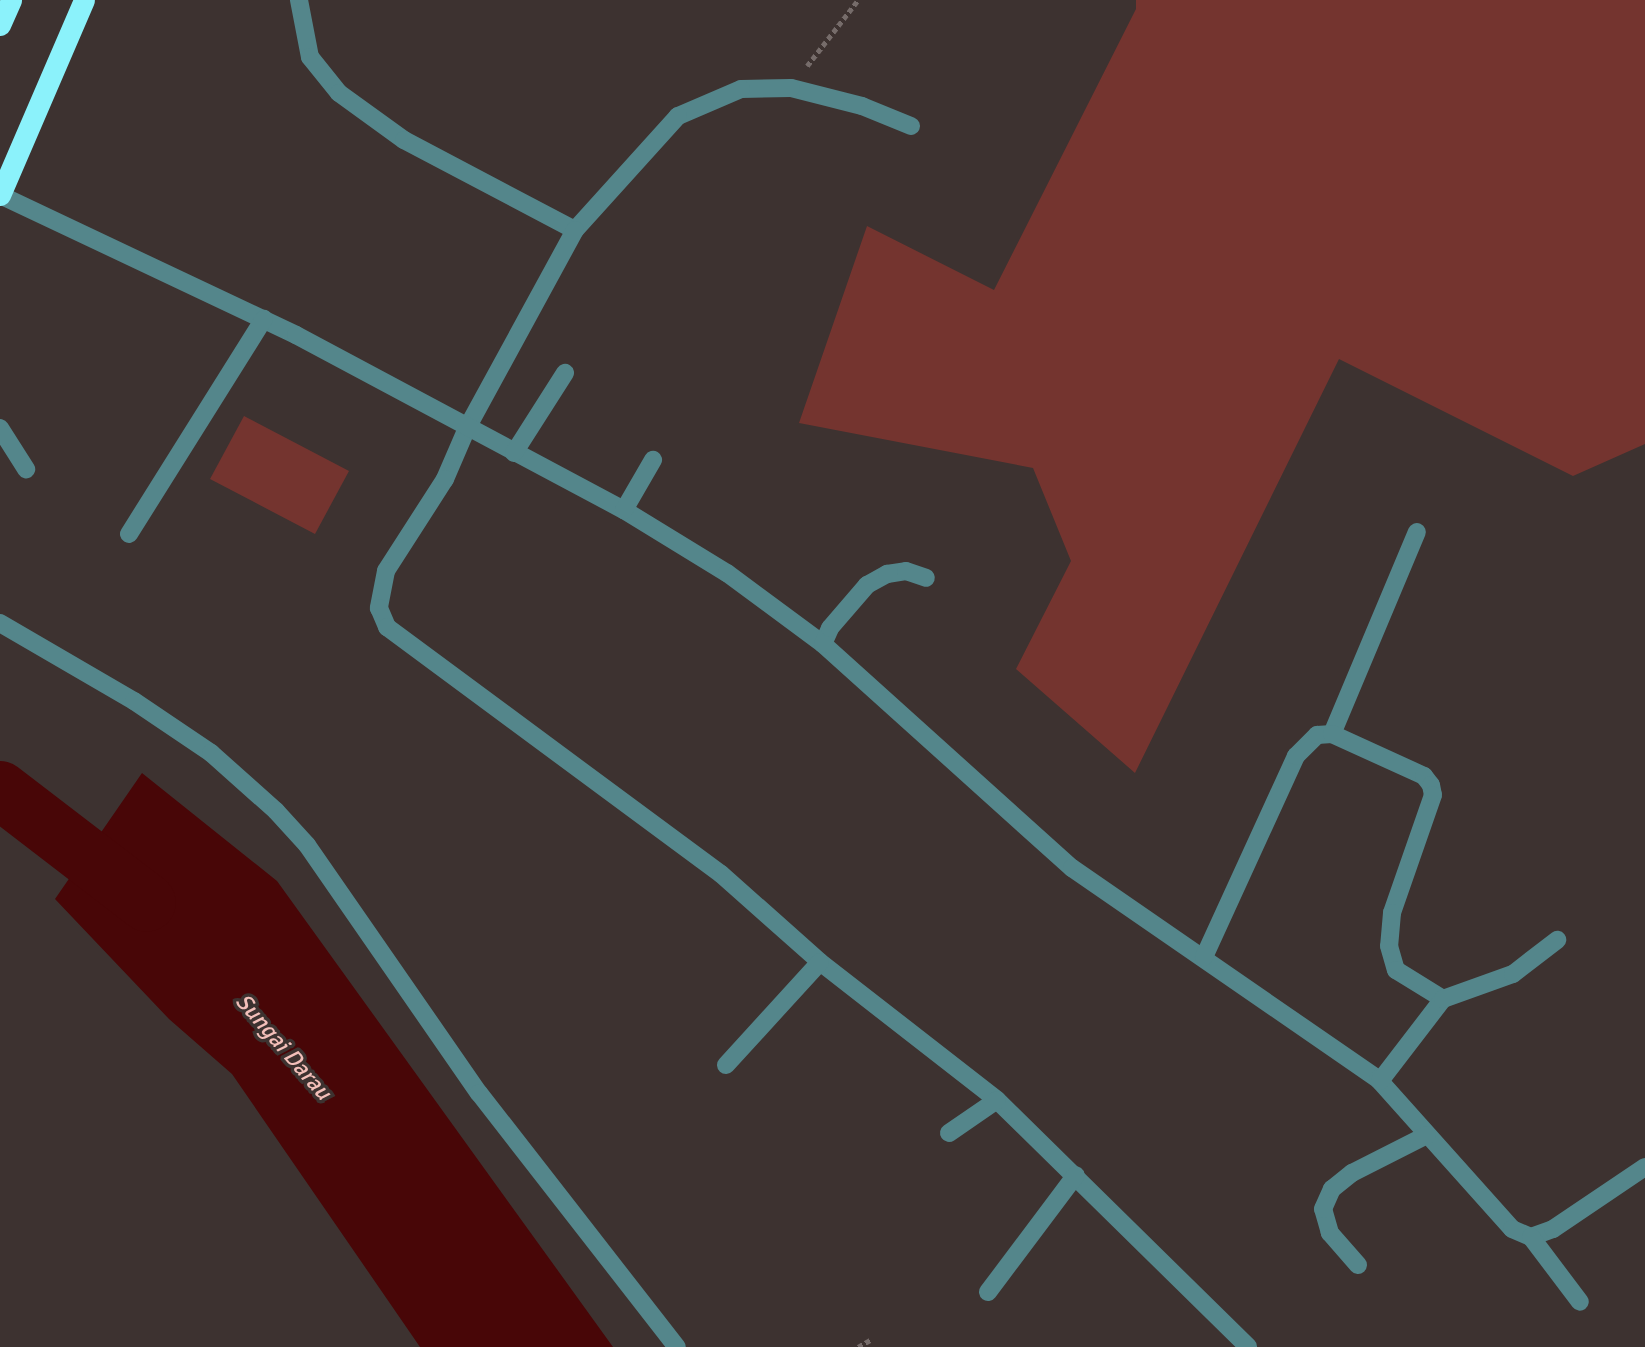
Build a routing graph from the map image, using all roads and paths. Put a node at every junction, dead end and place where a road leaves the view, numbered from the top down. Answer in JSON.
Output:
{"nodes":[{"id":1,"x":11,"y":0,"type":"edge"},
{"id":2,"x":84,"y":0,"type":"edge"},
{"id":3,"x":299,"y":0,"type":"edge"},
{"id":4,"x":858,"y":0,"type":"edge"},
{"id":5,"x":0,"y":25,"type":"edge"},
{"id":6,"x":791,"y":88,"type":"junction"},
{"id":7,"x":911,"y":126,"type":"dead end"},
{"id":8,"x":0,"y":195,"type":"edge"},
{"id":9,"x":575,"y":230,"type":"junction"},
{"id":10,"x":264,"y":319,"type":"junction"},
{"id":11,"x":565,"y":373,"type":"dead end"},
{"id":12,"x":0,"y":428,"type":"edge"},
{"id":13,"x":467,"y":428,"type":"junction"},
{"id":14,"x":514,"y":453,"type":"junction"},
{"id":15,"x":653,"y":460,"type":"dead end"},
{"id":16,"x":26,"y":469,"type":"dead end"},
{"id":17,"x":624,"y":509,"type":"junction"},
{"id":18,"x":1418,"y":532,"type":"dead end"},
{"id":19,"x":128,"y":534,"type":"dead end"},
{"id":20,"x":926,"y":578,"type":"dead end"},
{"id":21,"x":0,"y":623,"type":"edge"},
{"id":22,"x":823,"y":644,"type":"junction"},
{"id":23,"x":1332,"y":734,"type":"junction"},
{"id":24,"x":1557,"y":940,"type":"dead end"},
{"id":25,"x":1205,"y":957,"type":"junction"},
{"id":26,"x":820,"y":962,"type":"junction"},
{"id":27,"x":1443,"y":999,"type":"junction"},
{"id":28,"x":726,"y":1065,"type":"dead end"},
{"id":29,"x":1380,"y":1081,"type":"junction"},
{"id":30,"x":997,"y":1100,"type":"junction"},
{"id":31,"x":949,"y":1133,"type":"dead end"},
{"id":32,"x":1427,"y":1135,"type":"junction"},
{"id":33,"x":1645,"y":1167,"type":"edge"},
{"id":34,"x":1076,"y":1175,"type":"junction"},
{"id":35,"x":1531,"y":1237,"type":"junction"},
{"id":36,"x":1358,"y":1265,"type":"dead end"},
{"id":37,"x":988,"y":1292,"type":"dead end"},
{"id":38,"x":1580,"y":1302,"type":"dead end"},
{"id":39,"x":872,"y":1339,"type":"dead end"},
{"id":40,"x":677,"y":1347,"type":"edge"},
{"id":41,"x":858,"y":1347,"type":"edge"},
{"id":42,"x":1248,"y":1347,"type":"edge"}],
"edges":[{"from":1,"to":5,"type":"highway"},
{"from":2,"to":8,"type":"highway"},
{"from":3,"to":9,"type":"street"},
{"from":4,"to":6,"type":"path"},
{"from":6,"to":7,"type":"street"},
{"from":6,"to":9,"type":"street"},
{"from":8,"to":10,"type":"street"},
{"from":9,"to":13,"type":"street"},
{"from":10,"to":13,"type":"street"},
{"from":10,"to":19,"type":"street"},
{"from":11,"to":14,"type":"street"},
{"from":12,"to":16,"type":"street"},
{"from":13,"to":14,"type":"street"},
{"from":13,"to":26,"type":"street"},
{"from":14,"to":17,"type":"street"},
{"from":15,"to":17,"type":"street"},
{"from":17,"to":22,"type":"street"},
{"from":18,"to":23,"type":"street"},
{"from":20,"to":22,"type":"street"},
{"from":21,"to":40,"type":"street"},
{"from":22,"to":25,"type":"street"},
{"from":23,"to":25,"type":"street"},
{"from":23,"to":27,"type":"street"},
{"from":24,"to":27,"type":"street"},
{"from":25,"to":29,"type":"street"},
{"from":26,"to":28,"type":"street"},
{"from":26,"to":30,"type":"street"},
{"from":27,"to":29,"type":"street"},
{"from":29,"to":32,"type":"street"},
{"from":30,"to":31,"type":"street"},
{"from":30,"to":34,"type":"street"},
{"from":32,"to":35,"type":"street"},
{"from":32,"to":36,"type":"street"},
{"from":33,"to":35,"type":"street"},
{"from":34,"to":37,"type":"street"},
{"from":34,"to":42,"type":"street"},
{"from":35,"to":38,"type":"street"},
{"from":39,"to":41,"type":"path"}]}
